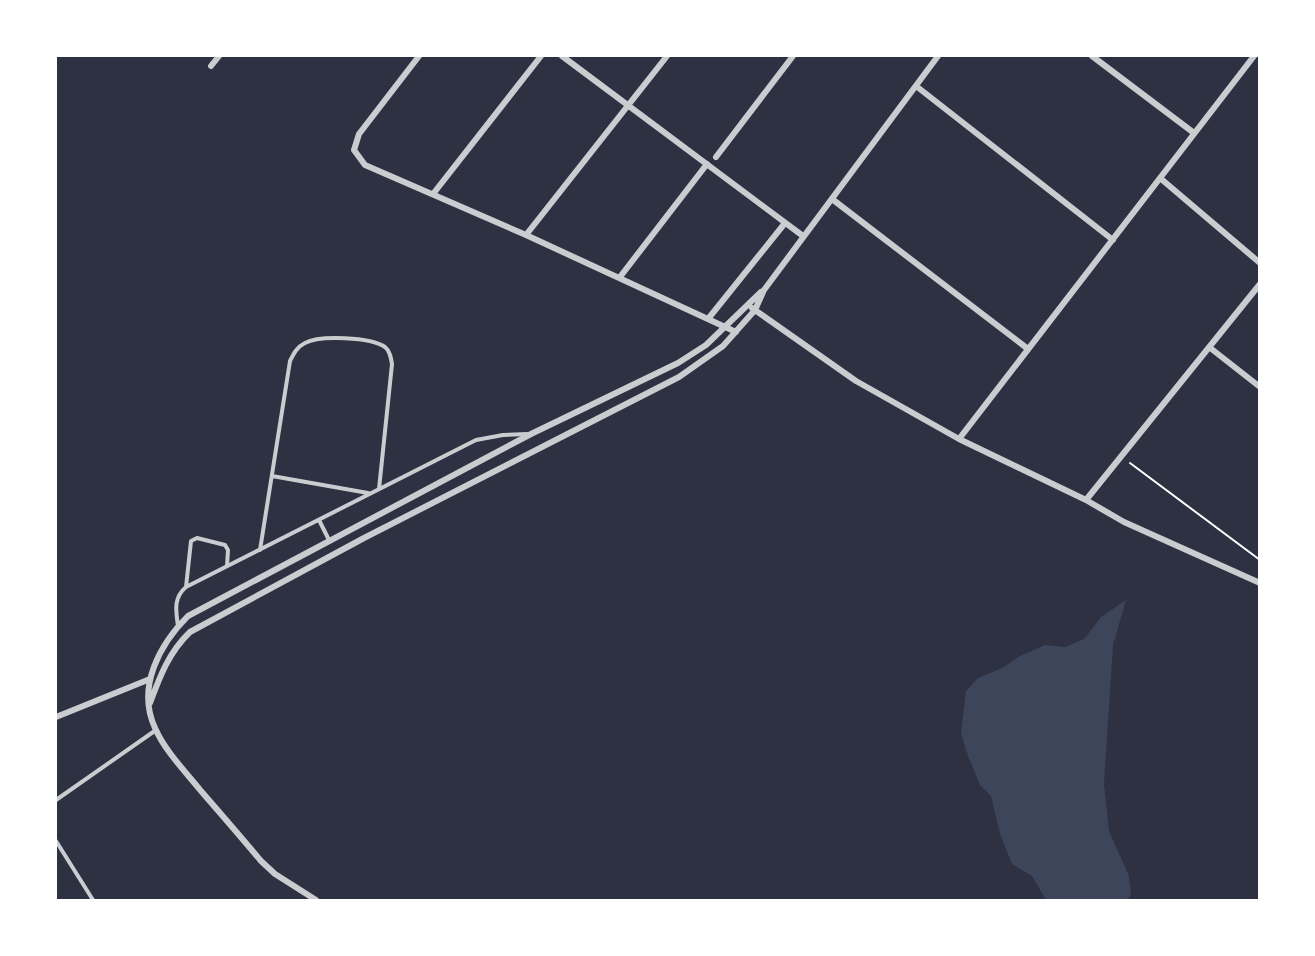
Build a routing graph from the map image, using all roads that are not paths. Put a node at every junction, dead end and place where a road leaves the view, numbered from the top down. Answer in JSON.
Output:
{"nodes":[{"id":1,"x":219,"y":56,"type":"edge"},
{"id":2,"x":419,"y":56,"type":"edge"},
{"id":3,"x":541,"y":56,"type":"edge"},
{"id":4,"x":562,"y":56,"type":"edge"},
{"id":5,"x":667,"y":56,"type":"edge"},
{"id":6,"x":793,"y":56,"type":"edge"},
{"id":7,"x":938,"y":56,"type":"edge"},
{"id":8,"x":1092,"y":56,"type":"edge"},
{"id":9,"x":1254,"y":56,"type":"edge"},
{"id":10,"x":211,"y":66,"type":"dead end"},
{"id":11,"x":916,"y":86,"type":"junction"},
{"id":12,"x":628,"y":105,"type":"junction"},
{"id":13,"x":1194,"y":134,"type":"junction"},
{"id":14,"x":716,"y":157,"type":"dead end"},
{"id":15,"x":707,"y":164,"type":"junction"},
{"id":16,"x":1160,"y":178,"type":"junction"},
{"id":17,"x":434,"y":194,"type":"junction"},
{"id":18,"x":832,"y":199,"type":"junction"},
{"id":19,"x":785,"y":223,"type":"junction"},
{"id":20,"x":526,"y":235,"type":"junction"},
{"id":21,"x":803,"y":236,"type":"junction"},
{"id":22,"x":1113,"y":240,"type":"junction"},
{"id":23,"x":1260,"y":263,"type":"edge"},
{"id":24,"x":621,"y":278,"type":"junction"},
{"id":25,"x":1260,"y":284,"type":"edge"},
{"id":26,"x":764,"y":290,"type":"junction"},
{"id":27,"x":747,"y":304,"type":"junction"},
{"id":28,"x":755,"y":310,"type":"junction"},
{"id":29,"x":708,"y":319,"type":"junction"},
{"id":30,"x":724,"y":327,"type":"junction"},
{"id":31,"x":736,"y":332,"type":"junction"},
{"id":32,"x":1209,"y":347,"type":"junction"},
{"id":33,"x":1029,"y":349,"type":"junction"},
{"id":34,"x":1260,"y":387,"type":"edge"},
{"id":35,"x":531,"y":434,"type":"junction"},
{"id":36,"x":959,"y":439,"type":"junction"},
{"id":37,"x":272,"y":476,"type":"junction"},
{"id":38,"x":379,"y":489,"type":"junction"},
{"id":39,"x":369,"y":494,"type":"junction"},
{"id":40,"x":1086,"y":500,"type":"junction"},
{"id":41,"x":319,"y":520,"type":"junction"},
{"id":42,"x":329,"y":540,"type":"junction"},
{"id":43,"x":260,"y":550,"type":"junction"},
{"id":44,"x":335,"y":554,"type":"junction"},
{"id":45,"x":227,"y":567,"type":"junction"},
{"id":46,"x":1260,"y":583,"type":"edge"},
{"id":47,"x":186,"y":587,"type":"junction"},
{"id":48,"x":178,"y":626,"type":"junction"},
{"id":49,"x":150,"y":679,"type":"junction"},
{"id":50,"x":150,"y":703,"type":"junction"},
{"id":51,"x":56,"y":717,"type":"edge"},
{"id":52,"x":156,"y":730,"type":"junction"},
{"id":53,"x":56,"y":800,"type":"edge"},
{"id":54,"x":56,"y":841,"type":"edge"},
{"id":55,"x":93,"y":900,"type":"edge"},
{"id":56,"x":316,"y":900,"type":"edge"}],
"edges":[{"from":1,"to":10,"type":"street"},
{"from":2,"to":17,"type":"street"},
{"from":3,"to":17,"type":"street"},
{"from":4,"to":12,"type":"street"},
{"from":5,"to":12,"type":"street"},
{"from":6,"to":14,"type":"street"},
{"from":7,"to":11,"type":"street"},
{"from":8,"to":13,"type":"street"},
{"from":9,"to":13,"type":"street"},
{"from":11,"to":18,"type":"street"},
{"from":11,"to":22,"type":"street"},
{"from":12,"to":15,"type":"street"},
{"from":12,"to":20,"type":"street"},
{"from":13,"to":16,"type":"street"},
{"from":15,"to":19,"type":"street"},
{"from":15,"to":24,"type":"street"},
{"from":16,"to":22,"type":"street"},
{"from":16,"to":23,"type":"street"},
{"from":17,"to":20,"type":"street"},
{"from":18,"to":21,"type":"street"},
{"from":18,"to":33,"type":"street"},
{"from":19,"to":21,"type":"street"},
{"from":19,"to":29,"type":"street"},
{"from":20,"to":24,"type":"street"},
{"from":21,"to":26,"type":"street"},
{"from":22,"to":33,"type":"street"},
{"from":24,"to":29,"type":"street"},
{"from":25,"to":32,"type":"street"},
{"from":26,"to":27,"type":"street"},
{"from":26,"to":28,"type":"street"},
{"from":27,"to":28,"type":"street"},
{"from":27,"to":30,"type":"street"},
{"from":28,"to":31,"type":"street"},
{"from":28,"to":36,"type":"street"},
{"from":29,"to":30,"type":"street"},
{"from":30,"to":31,"type":"street"},
{"from":30,"to":35,"type":"street"},
{"from":31,"to":44,"type":"street"},
{"from":32,"to":34,"type":"street"},
{"from":32,"to":40,"type":"street"},
{"from":33,"to":36,"type":"street"},
{"from":35,"to":38,"type":"lane"},
{"from":35,"to":42,"type":"street"},
{"from":36,"to":40,"type":"street"},
{"from":37,"to":38,"type":"lane"},
{"from":37,"to":39,"type":"lane"},
{"from":37,"to":43,"type":"lane"},
{"from":38,"to":39,"type":"lane"},
{"from":39,"to":41,"type":"lane"},
{"from":40,"to":46,"type":"street"},
{"from":41,"to":42,"type":"lane"},
{"from":41,"to":43,"type":"lane"},
{"from":42,"to":44,"type":"street"},
{"from":42,"to":48,"type":"street"},
{"from":43,"to":45,"type":"lane"},
{"from":44,"to":50,"type":"street"},
{"from":45,"to":47,"type":"lane"},
{"from":45,"to":47,"type":"lane"},
{"from":47,"to":48,"type":"lane"},
{"from":48,"to":49,"type":"street"},
{"from":49,"to":50,"type":"street"},
{"from":49,"to":51,"type":"street"},
{"from":50,"to":52,"type":"street"},
{"from":52,"to":53,"type":"lane"},
{"from":52,"to":56,"type":"street"},
{"from":54,"to":55,"type":"lane"}]}
